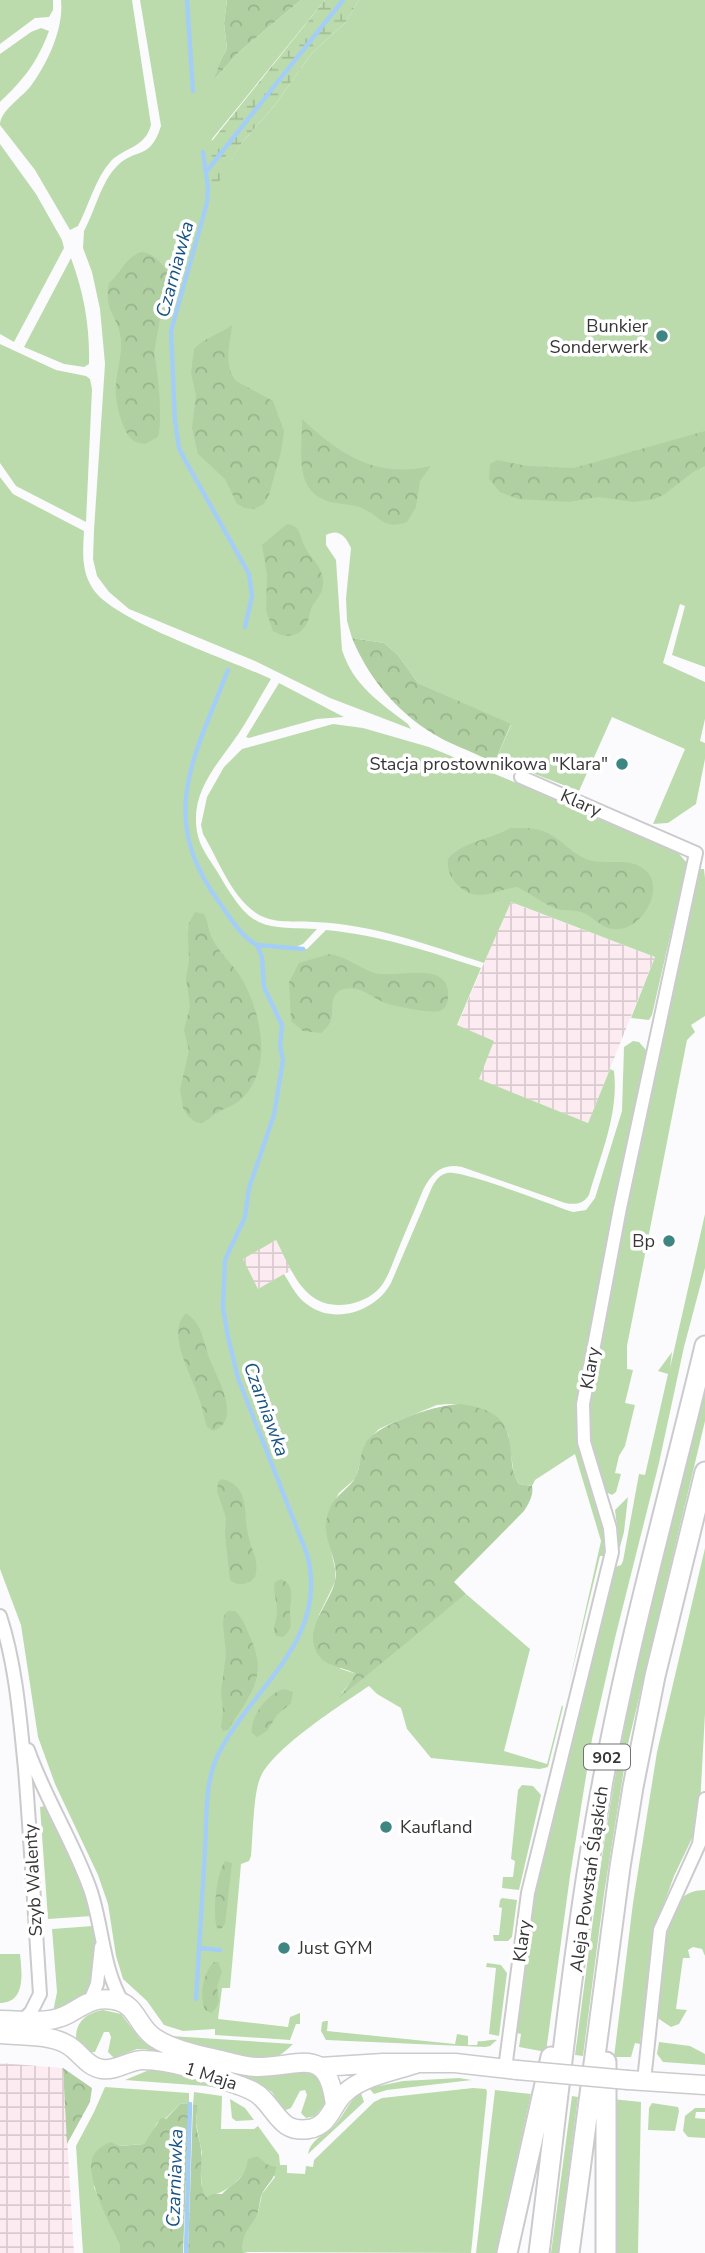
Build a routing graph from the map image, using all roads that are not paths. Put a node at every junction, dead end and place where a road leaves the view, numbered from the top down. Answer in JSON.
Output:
{"nodes":[{"id":1,"x":520,"y":777,"type":"dead end"},
{"id":2,"x":705,"y":1346,"type":"edge"},
{"id":3,"x":705,"y":1472,"type":"edge"},
{"id":4,"x":0,"y":1616,"type":"edge"},
{"id":5,"x":21,"y":1733,"type":"junction"},
{"id":6,"x":705,"y":1798,"type":"edge"},
{"id":7,"x":580,"y":1927,"type":"junction"},
{"id":8,"x":101,"y":1943,"type":"junction"},
{"id":9,"x":608,"y":1961,"type":"junction"},
{"id":10,"x":90,"y":2001,"type":"junction"},
{"id":11,"x":123,"y":2003,"type":"junction"},
{"id":12,"x":73,"y":2010,"type":"junction"},
{"id":13,"x":0,"y":2020,"type":"edge"},
{"id":14,"x":22,"y":2021,"type":"junction"},
{"id":15,"x":0,"y":2034,"type":"edge"},
{"id":16,"x":69,"y":2046,"type":"junction"},
{"id":17,"x":418,"y":2063,"type":"junction"},
{"id":18,"x":320,"y":2067,"type":"junction"},
{"id":19,"x":511,"y":2069,"type":"junction"},
{"id":20,"x":636,"y":2081,"type":"junction"},
{"id":21,"x":705,"y":2085,"type":"edge"},
{"id":22,"x":335,"y":2106,"type":"junction"},
{"id":23,"x":507,"y":2253,"type":"edge"},
{"id":24,"x":539,"y":2253,"type":"edge"},
{"id":25,"x":569,"y":2253,"type":"edge"},
{"id":26,"x":606,"y":2253,"type":"edge"}],
"edges":[{"from":1,"to":19,"type":"street","name":"Klary"},
{"from":2,"to":7,"type":"main road","name":"Aleja Powstań Śląskich","number":"902"},
{"from":3,"to":9,"type":"main road","name":"Aleja Powstań Śląskich","number":"902"},
{"from":4,"to":5,"type":"street","name":"Szyb Walenty"},
{"from":5,"to":8,"type":"street","name":"Szyb Walenty"},
{"from":5,"to":14,"type":"street","name":"Szyb Walenty"},
{"from":6,"to":20,"type":"street"},
{"from":7,"to":23,"type":"main road"},
{"from":7,"to":24,"type":"main road","name":"Aleja Powstań Śląskich","number":"902"},
{"from":8,"to":10,"type":"street","name":"Szyb Walenty"},
{"from":8,"to":11,"type":"street","name":"Szyb Walenty"},
{"from":9,"to":25,"type":"main road","name":"Aleja Powstań Śląskich","number":"902"},
{"from":9,"to":26,"type":"main road"},
{"from":10,"to":11,"type":"street"},
{"from":10,"to":12,"type":"street"},
{"from":11,"to":18,"type":"street","name":"1 Maja"},
{"from":12,"to":14,"type":"street"},
{"from":12,"to":16,"type":"street"},
{"from":13,"to":14,"type":"street"},
{"from":15,"to":16,"type":"street","name":"1 Maja"},
{"from":16,"to":22,"type":"street","name":"1 Maja"},
{"from":17,"to":18,"type":"street","name":"1 Maja"},
{"from":17,"to":19,"type":"street","name":"1 Maja"},
{"from":17,"to":22,"type":"street","name":"1 Maja"},
{"from":18,"to":22,"type":"street"},
{"from":19,"to":20,"type":"street","name":"1 Maja","bridge":true},
{"from":20,"to":21,"type":"street","name":"1 Maja"}]}
